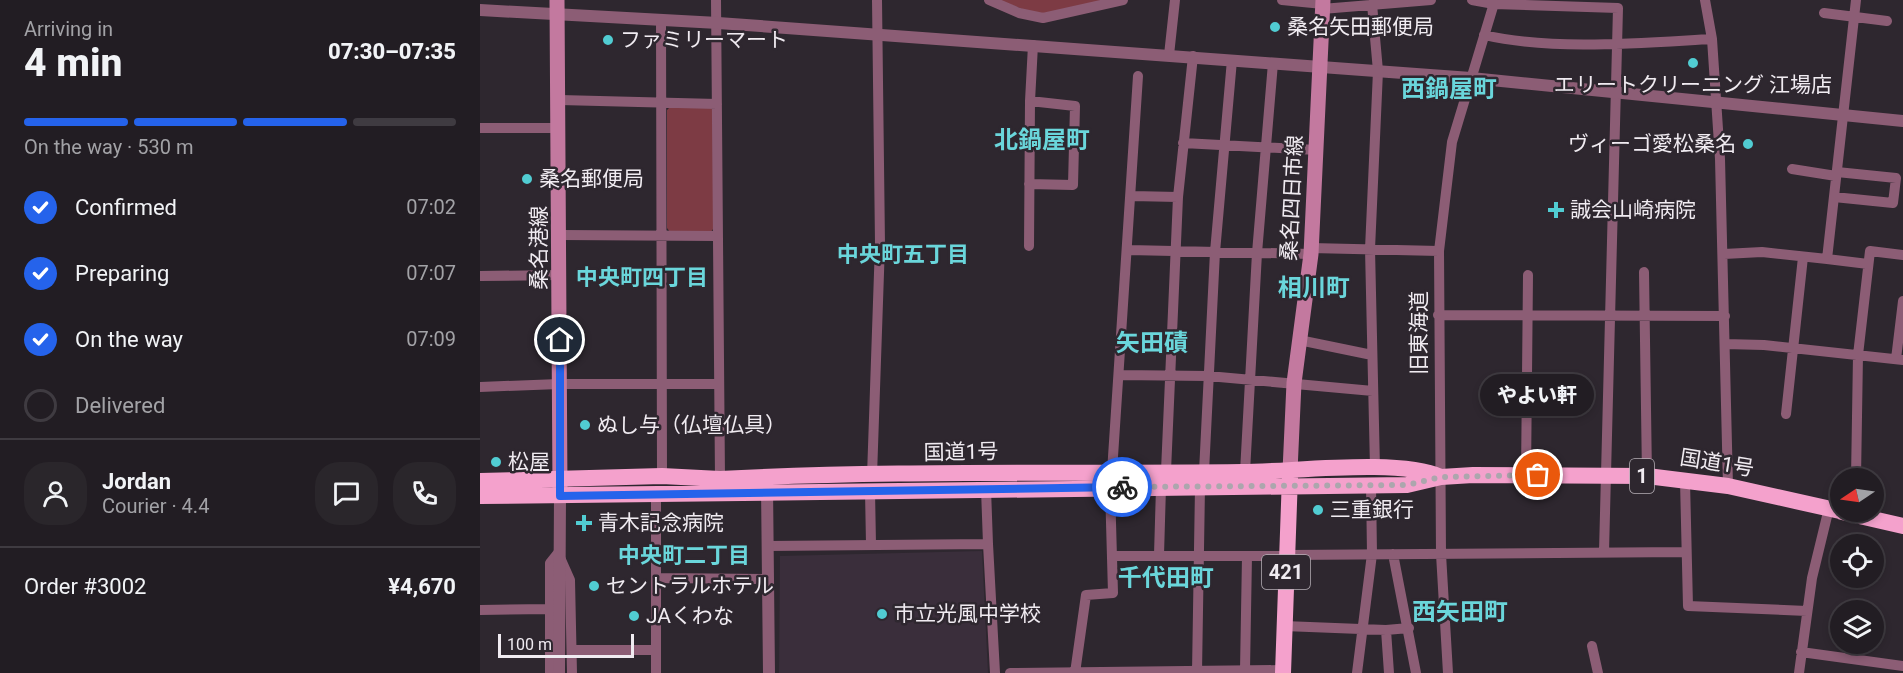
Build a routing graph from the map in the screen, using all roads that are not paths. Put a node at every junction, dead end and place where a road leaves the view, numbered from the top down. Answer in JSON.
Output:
{"nodes":[{"id":1,"x":716,"y":0,"type":"edge"},
{"id":2,"x":877,"y":0,"type":"edge"},
{"id":3,"x":989,"y":0,"type":"edge"},
{"id":4,"x":1123,"y":0,"type":"edge"},
{"id":5,"x":1175,"y":0,"type":"edge"},
{"id":6,"x":1282,"y":0,"type":"edge"},
{"id":7,"x":1431,"y":0,"type":"edge"},
{"id":8,"x":1472,"y":0,"type":"edge"},
{"id":9,"x":1705,"y":0,"type":"edge"},
{"id":10,"x":1856,"y":0,"type":"edge"},
{"id":11,"x":1495,"y":2,"type":"edge"},
{"id":12,"x":1323,"y":4,"type":"edge"},
{"id":13,"x":1372,"y":4,"type":"junction"},
{"id":14,"x":558,"y":7,"type":"edge"},
{"id":15,"x":480,"y":10,"type":"edge"},
{"id":16,"x":1824,"y":13,"type":"dead end"},
{"id":17,"x":1854,"y":17,"type":"junction"},
{"id":18,"x":661,"y":20,"type":"junction"},
{"id":19,"x":1887,"y":21,"type":"dead end"},
{"id":20,"x":718,"y":23,"type":"junction"},
{"id":21,"x":877,"y":34,"type":"junction"},
{"id":22,"x":1484,"y":35,"type":"junction"},
{"id":23,"x":1712,"y":39,"type":"junction"},
{"id":24,"x":1617,"y":44,"type":"junction"},
{"id":25,"x":1033,"y":45,"type":"junction"},
{"id":26,"x":1169,"y":55,"type":"junction"},
{"id":27,"x":1193,"y":56,"type":"junction"},
{"id":28,"x":1232,"y":60,"type":"junction"},
{"id":29,"x":1274,"y":63,"type":"junction"},
{"id":30,"x":1318,"y":66,"type":"junction"},
{"id":31,"x":1378,"y":71,"type":"junction"},
{"id":32,"x":1138,"y":76,"type":"dead end"},
{"id":33,"x":1471,"y":78,"type":"junction"},
{"id":34,"x":1616,"y":92,"type":"junction"},
{"id":35,"x":560,"y":100,"type":"junction"},
{"id":36,"x":1030,"y":101,"type":"junction"},
{"id":37,"x":662,"y":102,"type":"junction"},
{"id":38,"x":1715,"y":102,"type":"junction"},
{"id":39,"x":717,"y":104,"type":"junction"},
{"id":40,"x":1843,"y":115,"type":"junction"},
{"id":41,"x":1903,"y":122,"type":"edge"},
{"id":42,"x":480,"y":128,"type":"edge"},
{"id":43,"x":560,"y":128,"type":"junction"},
{"id":44,"x":1183,"y":143,"type":"junction"},
{"id":45,"x":1223,"y":145,"type":"junction"},
{"id":46,"x":1266,"y":148,"type":"junction"},
{"id":47,"x":1317,"y":150,"type":"junction"},
{"id":48,"x":1792,"y":170,"type":"dead end"},
{"id":49,"x":1836,"y":174,"type":"junction"},
{"id":50,"x":1029,"y":184,"type":"junction"},
{"id":51,"x":1132,"y":196,"type":"junction"},
{"id":52,"x":1178,"y":197,"type":"junction"},
{"id":53,"x":1834,"y":197,"type":"junction"},
{"id":54,"x":561,"y":235,"type":"junction"},
{"id":55,"x":661,"y":235,"type":"junction"},
{"id":56,"x":718,"y":236,"type":"junction"},
{"id":57,"x":1029,"y":246,"type":"dead end"},
{"id":58,"x":1370,"y":249,"type":"junction"},
{"id":59,"x":1129,"y":250,"type":"junction"},
{"id":60,"x":1311,"y":251,"type":"junction"},
{"id":61,"x":1439,"y":251,"type":"junction"},
{"id":62,"x":1176,"y":252,"type":"junction"},
{"id":63,"x":1215,"y":252,"type":"junction"},
{"id":64,"x":1257,"y":253,"type":"junction"},
{"id":65,"x":1724,"y":254,"type":"junction"},
{"id":66,"x":1903,"y":255,"type":"edge"},
{"id":67,"x":1803,"y":257,"type":"junction"},
{"id":68,"x":1827,"y":259,"type":"junction"},
{"id":69,"x":1868,"y":264,"type":"junction"},
{"id":70,"x":1644,"y":272,"type":"dead end"},
{"id":71,"x":560,"y":275,"type":"junction"},
{"id":72,"x":1528,"y":275,"type":"dead end"},
{"id":73,"x":480,"y":276,"type":"edge"},
{"id":74,"x":1903,"y":301,"type":"edge"},
{"id":75,"x":1438,"y":315,"type":"junction"},
{"id":76,"x":1527,"y":316,"type":"junction"},
{"id":77,"x":1610,"y":316,"type":"junction"},
{"id":78,"x":1646,"y":316,"type":"junction"},
{"id":79,"x":1725,"y":316,"type":"junction"},
{"id":80,"x":1299,"y":340,"type":"junction"},
{"id":81,"x":1725,"y":344,"type":"junction"},
{"id":82,"x":1793,"y":349,"type":"junction"},
{"id":83,"x":1372,"y":355,"type":"junction"},
{"id":84,"x":1858,"y":355,"type":"junction"},
{"id":85,"x":1900,"y":360,"type":"edge"},
{"id":86,"x":1119,"y":375,"type":"junction"},
{"id":87,"x":1169,"y":375,"type":"junction"},
{"id":88,"x":1208,"y":376,"type":"junction"},
{"id":89,"x":1249,"y":379,"type":"junction"},
{"id":90,"x":1294,"y":383,"type":"junction"},
{"id":91,"x":559,"y":384,"type":"junction"},
{"id":92,"x":661,"y":384,"type":"junction"},
{"id":93,"x":719,"y":384,"type":"junction"},
{"id":94,"x":480,"y":387,"type":"edge"},
{"id":95,"x":1373,"y":391,"type":"junction"},
{"id":96,"x":1786,"y":414,"type":"dead end"},
{"id":97,"x":1374,"y":468,"type":"junction"},
{"id":98,"x":1856,"y":468,"type":"edge"},
{"id":99,"x":1245,"y":472,"type":"junction"},
{"id":100,"x":1526,"y":475,"type":"junction"},
{"id":101,"x":1607,"y":475,"type":"junction"},
{"id":102,"x":662,"y":476,"type":"junction"},
{"id":103,"x":1647,"y":476,"type":"junction"},
{"id":104,"x":1441,"y":477,"type":"junction"},
{"id":105,"x":1290,"y":478,"type":"junction"},
{"id":106,"x":720,"y":479,"type":"junction"},
{"id":107,"x":1163,"y":479,"type":"junction"},
{"id":108,"x":1111,"y":480,"type":"junction"},
{"id":109,"x":1202,"y":480,"type":"junction"},
{"id":110,"x":480,"y":481,"type":"edge"},
{"id":111,"x":1685,"y":481,"type":"junction"},
{"id":112,"x":871,"y":483,"type":"junction"},
{"id":113,"x":766,"y":484,"type":"junction"},
{"id":114,"x":1371,"y":485,"type":"junction"},
{"id":115,"x":1728,"y":486,"type":"junction"},
{"id":116,"x":561,"y":487,"type":"junction"},
{"id":117,"x":986,"y":489,"type":"junction"},
{"id":118,"x":656,"y":493,"type":"junction"},
{"id":119,"x":480,"y":496,"type":"edge"},
{"id":120,"x":1830,"y":508,"type":"edge"},
{"id":121,"x":1884,"y":521,"type":"edge"},
{"id":122,"x":1840,"y":522,"type":"edge"},
{"id":123,"x":1903,"y":526,"type":"edge"},
{"id":124,"x":871,"y":544,"type":"junction"},
{"id":125,"x":988,"y":544,"type":"junction"},
{"id":126,"x":767,"y":546,"type":"junction"},
{"id":127,"x":1604,"y":552,"type":"junction"},
{"id":128,"x":1685,"y":552,"type":"junction"},
{"id":129,"x":558,"y":553,"type":"junction"},
{"id":130,"x":1372,"y":554,"type":"junction"},
{"id":131,"x":1393,"y":554,"type":"junction"},
{"id":132,"x":1441,"y":554,"type":"junction"},
{"id":133,"x":1112,"y":555,"type":"junction"},
{"id":134,"x":1159,"y":555,"type":"junction"},
{"id":135,"x":1287,"y":555,"type":"junction"},
{"id":136,"x":1199,"y":556,"type":"junction"},
{"id":137,"x":1247,"y":556,"type":"junction"},
{"id":138,"x":657,"y":578,"type":"junction"},
{"id":139,"x":768,"y":579,"type":"junction"},
{"id":140,"x":480,"y":609,"type":"edge"},
{"id":141,"x":550,"y":609,"type":"junction"},
{"id":142,"x":1807,"y":611,"type":"junction"},
{"id":143,"x":1284,"y":626,"type":"junction"},
{"id":144,"x":1409,"y":628,"type":"junction"},
{"id":145,"x":1362,"y":630,"type":"junction"},
{"id":146,"x":1386,"y":630,"type":"junction"},
{"id":147,"x":1592,"y":646,"type":"dead end"},
{"id":148,"x":572,"y":650,"type":"junction"},
{"id":149,"x":656,"y":650,"type":"junction"},
{"id":150,"x":1801,"y":652,"type":"junction"},
{"id":151,"x":1903,"y":666,"type":"edge"},
{"id":152,"x":1245,"y":670,"type":"junction"},
{"id":153,"x":1163,"y":672,"type":"edge"},
{"id":154,"x":1197,"y":672,"type":"edge"},
{"id":155,"x":1283,"y":672,"type":"edge"},
{"id":156,"x":550,"y":673,"type":"edge"},
{"id":157,"x":560,"y":673,"type":"edge"},
{"id":158,"x":572,"y":673,"type":"edge"},
{"id":159,"x":656,"y":673,"type":"edge"},
{"id":160,"x":769,"y":673,"type":"edge"},
{"id":161,"x":995,"y":673,"type":"edge"},
{"id":162,"x":1010,"y":673,"type":"edge"},
{"id":163,"x":1075,"y":673,"type":"edge"},
{"id":164,"x":1357,"y":673,"type":"edge"},
{"id":165,"x":1389,"y":673,"type":"edge"},
{"id":166,"x":1416,"y":673,"type":"edge"},
{"id":167,"x":1448,"y":673,"type":"edge"},
{"id":168,"x":1598,"y":673,"type":"edge"},
{"id":169,"x":1799,"y":673,"type":"edge"}],
"edges":[{"from":1,"to":20,"type":"street"},
{"from":2,"to":21,"type":"street"},
{"from":3,"to":4,"type":"street"},
{"from":5,"to":26,"type":"street"},
{"from":6,"to":12,"type":"street"},
{"from":7,"to":13,"type":"street"},
{"from":8,"to":11,"type":"street"},
{"from":9,"to":23,"type":"street"},
{"from":10,"to":17,"type":"street"},
{"from":11,"to":22,"type":"street","name":"旧東海道"},
{"from":11,"to":24,"type":"street"},
{"from":12,"to":13,"type":"street"},
{"from":12,"to":30,"type":"main road","name":"桑名四日市線"},
{"from":13,"to":31,"type":"street"},
{"from":14,"to":15,"type":"street"},
{"from":14,"to":18,"type":"street"},
{"from":14,"to":35,"type":"main road","name":"桑名港線"},
{"from":16,"to":17,"type":"street"},
{"from":17,"to":19,"type":"street"},
{"from":17,"to":40,"type":"street"},
{"from":18,"to":20,"type":"street"},
{"from":18,"to":37,"type":"street"},
{"from":20,"to":21,"type":"street"},
{"from":20,"to":39,"type":"street"},
{"from":21,"to":25,"type":"street"},
{"from":21,"to":112,"type":"street"},
{"from":22,"to":24,"type":"street"},
{"from":22,"to":33,"type":"street","name":"旧東海道"},
{"from":23,"to":24,"type":"street"},
{"from":23,"to":38,"type":"street"},
{"from":24,"to":34,"type":"street"},
{"from":25,"to":26,"type":"street"},
{"from":25,"to":36,"type":"street"},
{"from":26,"to":27,"type":"street"},
{"from":27,"to":28,"type":"street"},
{"from":27,"to":44,"type":"street"},
{"from":28,"to":29,"type":"street"},
{"from":28,"to":45,"type":"street"},
{"from":29,"to":30,"type":"street"},
{"from":29,"to":46,"type":"street"},
{"from":30,"to":31,"type":"street"},
{"from":30,"to":47,"type":"main road","name":"桑名四日市線"},
{"from":31,"to":33,"type":"street"},
{"from":31,"to":58,"type":"street"},
{"from":32,"to":51,"type":"street"},
{"from":33,"to":34,"type":"street"},
{"from":33,"to":61,"type":"street","name":"旧東海道"},
{"from":34,"to":38,"type":"street"},
{"from":34,"to":77,"type":"street"},
{"from":35,"to":37,"type":"street"},
{"from":35,"to":43,"type":"main road","name":"桑名港線"},
{"from":36,"to":50,"type":"street"},
{"from":36,"to":50,"type":"street"},
{"from":37,"to":39,"type":"street"},
{"from":37,"to":55,"type":"street"},
{"from":38,"to":40,"type":"street"},
{"from":38,"to":65,"type":"street"},
{"from":39,"to":56,"type":"street"},
{"from":40,"to":41,"type":"street"},
{"from":40,"to":49,"type":"street"},
{"from":42,"to":43,"type":"street"},
{"from":43,"to":54,"type":"main road","name":"桑名港線"},
{"from":44,"to":45,"type":"street"},
{"from":44,"to":52,"type":"street"},
{"from":45,"to":46,"type":"street"},
{"from":45,"to":63,"type":"street"},
{"from":46,"to":47,"type":"street"},
{"from":46,"to":64,"type":"street"},
{"from":47,"to":60,"type":"main road","name":"桑名四日市線"},
{"from":48,"to":49,"type":"street"},
{"from":49,"to":53,"type":"street"},
{"from":49,"to":53,"type":"street"},
{"from":50,"to":57,"type":"street"},
{"from":51,"to":52,"type":"street"},
{"from":51,"to":59,"type":"street"},
{"from":52,"to":62,"type":"street"},
{"from":53,"to":68,"type":"street"},
{"from":54,"to":55,"type":"street"},
{"from":54,"to":71,"type":"main road","name":"桑名港線"},
{"from":55,"to":56,"type":"street"},
{"from":55,"to":92,"type":"street"},
{"from":56,"to":93,"type":"street"},
{"from":58,"to":60,"type":"street"},
{"from":58,"to":61,"type":"street"},
{"from":58,"to":83,"type":"street"},
{"from":59,"to":62,"type":"street"},
{"from":59,"to":86,"type":"street"},
{"from":60,"to":64,"type":"street"},
{"from":60,"to":80,"type":"main road","name":"桑名四日市線"},
{"from":61,"to":75,"type":"street","name":"旧東海道"},
{"from":62,"to":63,"type":"street"},
{"from":62,"to":87,"type":"street"},
{"from":63,"to":64,"type":"street"},
{"from":63,"to":88,"type":"street"},
{"from":64,"to":89,"type":"street"},
{"from":65,"to":67,"type":"street"},
{"from":65,"to":79,"type":"street"},
{"from":66,"to":69,"type":"street"},
{"from":67,"to":68,"type":"street"},
{"from":67,"to":82,"type":"street"},
{"from":68,"to":69,"type":"street"},
{"from":69,"to":84,"type":"street"},
{"from":70,"to":78,"type":"street"},
{"from":71,"to":73,"type":"street"},
{"from":71,"to":91,"type":"main road","name":"桑名港線"},
{"from":72,"to":76,"type":"street"},
{"from":74,"to":85,"type":"street"},
{"from":75,"to":76,"type":"street"},
{"from":75,"to":104,"type":"street","name":"旧東海道"},
{"from":76,"to":77,"type":"street"},
{"from":76,"to":100,"type":"street"},
{"from":77,"to":78,"type":"street"},
{"from":77,"to":101,"type":"street"},
{"from":78,"to":79,"type":"street"},
{"from":78,"to":103,"type":"street"},
{"from":79,"to":81,"type":"street"},
{"from":80,"to":83,"type":"street"},
{"from":80,"to":90,"type":"main road","name":"桑名四日市線"},
{"from":81,"to":82,"type":"street"},
{"from":81,"to":115,"type":"street"},
{"from":82,"to":84,"type":"street"},
{"from":82,"to":96,"type":"street"},
{"from":83,"to":95,"type":"street"},
{"from":84,"to":85,"type":"street"},
{"from":84,"to":98,"type":"street"},
{"from":86,"to":87,"type":"street"},
{"from":86,"to":108,"type":"street"},
{"from":87,"to":88,"type":"street"},
{"from":87,"to":107,"type":"street"},
{"from":88,"to":89,"type":"street"},
{"from":88,"to":109,"type":"street"},
{"from":89,"to":90,"type":"street"},
{"from":89,"to":99,"type":"street"},
{"from":90,"to":95,"type":"street"},
{"from":90,"to":105,"type":"main road","name":"桑名四日市線"},
{"from":91,"to":92,"type":"street"},
{"from":91,"to":94,"type":"street"},
{"from":91,"to":116,"type":"main road","name":"桑名港線"},
{"from":92,"to":93,"type":"street"},
{"from":92,"to":102,"type":"street"},
{"from":93,"to":106,"type":"street"},
{"from":95,"to":97,"type":"street"},
{"from":97,"to":104,"type":"highway","name":"国道1号","number":"1"},
{"from":97,"to":105,"type":"highway","name":"国道1号","number":"1"},
{"from":99,"to":105,"type":"highway","name":"国道1号","number":"1"},
{"from":99,"to":109,"type":"highway","name":"国道1号","number":"1"},
{"from":100,"to":101,"type":"highway","name":"国道1号","number":"1"},
{"from":100,"to":104,"type":"highway","name":"国道1号","number":"1"},
{"from":101,"to":103,"type":"highway","name":"国道1号","number":"1"},
{"from":101,"to":127,"type":"street"},
{"from":102,"to":106,"type":"highway","name":"国道1号","number":"1"},
{"from":102,"to":116,"type":"highway","name":"国道1号","number":"1"},
{"from":103,"to":111,"type":"highway","name":"国道1号","number":"1"},
{"from":104,"to":114,"type":"highway","name":"国道1号","number":"1"},
{"from":104,"to":132,"type":"street","name":"旧東海道"},
{"from":105,"to":109,"type":"highway","name":"国道1号","number":"1"},
{"from":105,"to":114,"type":"highway","name":"国道1号","number":"1"},
{"from":105,"to":135,"type":"highway","number":"421"},
{"from":106,"to":113,"type":"highway","name":"国道1号","number":"1"},
{"from":107,"to":108,"type":"highway","name":"国道1号","number":"1"},
{"from":107,"to":109,"type":"highway","name":"国道1号","number":"1"},
{"from":107,"to":134,"type":"street"},
{"from":108,"to":112,"type":"highway","name":"国道1号","number":"1"},
{"from":108,"to":117,"type":"highway","name":"国道1号","number":"1"},
{"from":108,"to":133,"type":"street"},
{"from":109,"to":136,"type":"street"},
{"from":110,"to":116,"type":"highway","name":"国道1号","number":"1"},
{"from":111,"to":115,"type":"highway","name":"国道1号","number":"1"},
{"from":111,"to":128,"type":"street"},
{"from":112,"to":113,"type":"highway","name":"国道1号","number":"1"},
{"from":112,"to":117,"type":"highway","name":"国道1号","number":"1"},
{"from":112,"to":124,"type":"street"},
{"from":113,"to":118,"type":"highway","name":"国道1号","number":"1"},
{"from":113,"to":126,"type":"street"},
{"from":114,"to":130,"type":"street"},
{"from":115,"to":120,"type":"highway","name":"国道1号","number":"1"},
{"from":116,"to":118,"type":"highway","name":"国道1号","number":"1"},
{"from":116,"to":119,"type":"highway","name":"国道1号","number":"1"},
{"from":116,"to":129,"type":"street"},
{"from":117,"to":125,"type":"street"},
{"from":118,"to":138,"type":"street"},
{"from":121,"to":123,"type":"highway","name":"国道1号","number":"1"},
{"from":122,"to":142,"type":"street"},
{"from":124,"to":125,"type":"street"},
{"from":124,"to":126,"type":"street"},
{"from":125,"to":161,"type":"street"},
{"from":126,"to":139,"type":"street"},
{"from":127,"to":128,"type":"street"},
{"from":127,"to":132,"type":"street"},
{"from":128,"to":142,"type":"street"},
{"from":129,"to":141,"type":"street"},
{"from":129,"to":148,"type":"street"},
{"from":129,"to":157,"type":"street"},
{"from":130,"to":131,"type":"street"},
{"from":130,"to":135,"type":"street"},
{"from":130,"to":145,"type":"street"},
{"from":131,"to":132,"type":"street"},
{"from":131,"to":144,"type":"street"},
{"from":132,"to":167,"type":"street","name":"旧東海道"},
{"from":133,"to":134,"type":"street"},
{"from":133,"to":163,"type":"street"},
{"from":134,"to":136,"type":"street"},
{"from":135,"to":137,"type":"street"},
{"from":135,"to":143,"type":"highway","number":"421"},
{"from":136,"to":137,"type":"street"},
{"from":136,"to":154,"type":"street"},
{"from":137,"to":152,"type":"street"},
{"from":138,"to":139,"type":"street"},
{"from":138,"to":149,"type":"street"},
{"from":139,"to":160,"type":"street"},
{"from":140,"to":141,"type":"street"},
{"from":141,"to":156,"type":"street"},
{"from":142,"to":150,"type":"street"},
{"from":143,"to":145,"type":"street"},
{"from":143,"to":155,"type":"highway","number":"421"},
{"from":144,"to":146,"type":"street"},
{"from":144,"to":166,"type":"street"},
{"from":145,"to":146,"type":"street"},
{"from":145,"to":164,"type":"street"},
{"from":146,"to":165,"type":"street"},
{"from":147,"to":168,"type":"street"},
{"from":148,"to":149,"type":"street"},
{"from":148,"to":158,"type":"street"},
{"from":149,"to":159,"type":"street"},
{"from":150,"to":151,"type":"street"},
{"from":150,"to":169,"type":"street"},
{"from":152,"to":154,"type":"street"},
{"from":152,"to":155,"type":"street"},
{"from":153,"to":154,"type":"street"},
{"from":153,"to":163,"type":"street"},
{"from":162,"to":163,"type":"street"}]}
